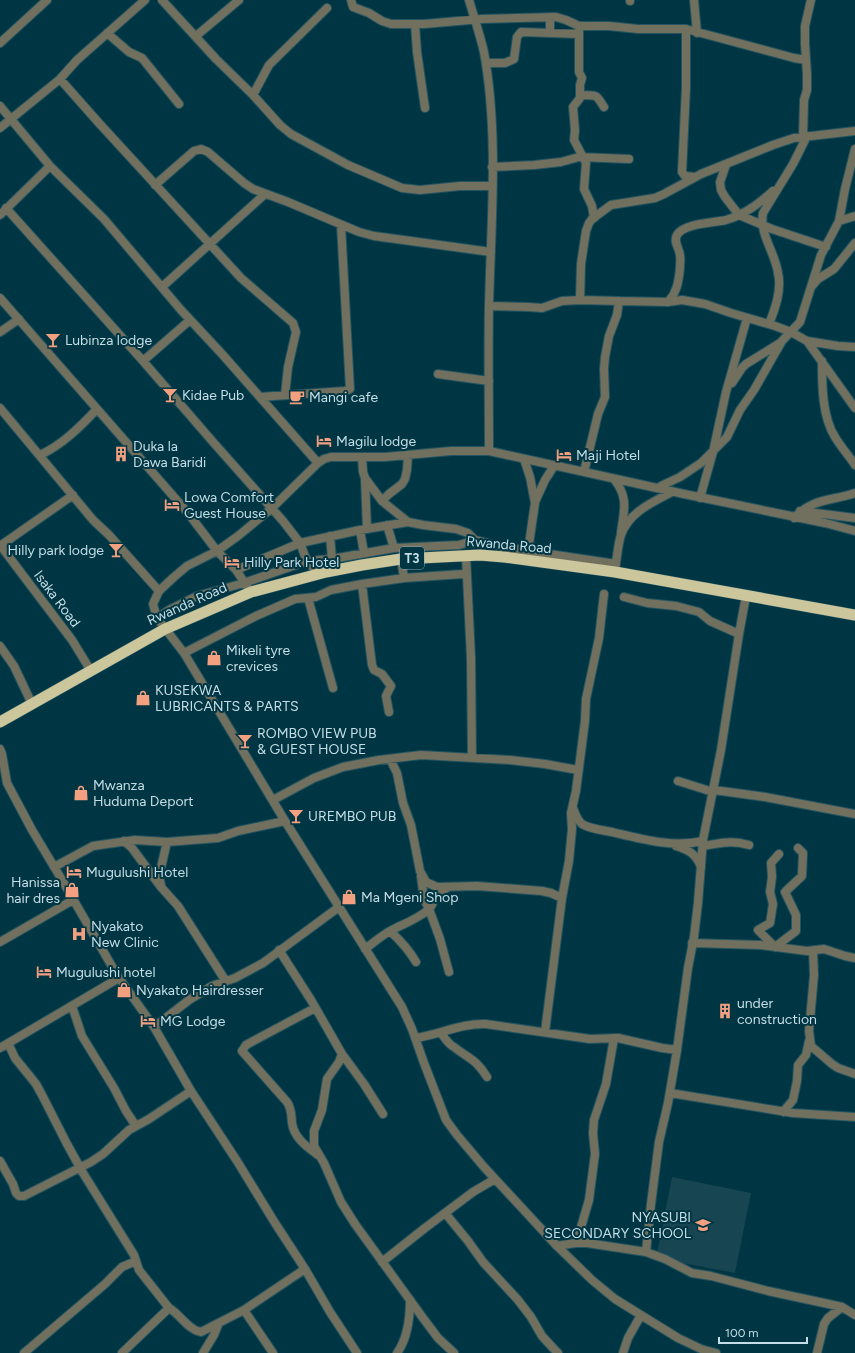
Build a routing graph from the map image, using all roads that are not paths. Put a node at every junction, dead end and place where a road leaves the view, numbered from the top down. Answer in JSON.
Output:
{"nodes":[{"id":1,"x":47,"y":0,"type":"edge"},
{"id":2,"x":145,"y":0,"type":"edge"},
{"id":3,"x":162,"y":0,"type":"edge"},
{"id":4,"x":239,"y":0,"type":"edge"},
{"id":5,"x":351,"y":0,"type":"edge"},
{"id":6,"x":469,"y":0,"type":"edge"},
{"id":7,"x":694,"y":0,"type":"edge"},
{"id":8,"x":811,"y":0,"type":"edge"},
{"id":9,"x":327,"y":8,"type":"dead end"},
{"id":10,"x":550,"y":17,"type":"junction"},
{"id":11,"x":475,"y":20,"type":"junction"},
{"id":12,"x":415,"y":24,"type":"junction"},
{"id":13,"x":686,"y":29,"type":"junction"},
{"id":14,"x":579,"y":30,"type":"junction"},
{"id":15,"x":107,"y":33,"type":"junction"},
{"id":16,"x":550,"y":33,"type":"junction"},
{"id":17,"x":697,"y":33,"type":"junction"},
{"id":18,"x":196,"y":36,"type":"junction"},
{"id":19,"x":0,"y":43,"type":"edge"},
{"id":20,"x":806,"y":60,"type":"junction"},
{"id":21,"x":486,"y":63,"type":"junction"},
{"id":22,"x":60,"y":78,"type":"junction"},
{"id":23,"x":253,"y":95,"type":"junction"},
{"id":24,"x":581,"y":95,"type":"junction"},
{"id":25,"x":179,"y":104,"type":"dead end"},
{"id":26,"x":0,"y":106,"type":"edge"},
{"id":27,"x":604,"y":107,"type":"dead end"},
{"id":28,"x":425,"y":108,"type":"dead end"},
{"id":29,"x":10,"y":119,"type":"junction"},
{"id":30,"x":0,"y":128,"type":"edge"},
{"id":31,"x":855,"y":131,"type":"edge"},
{"id":32,"x":805,"y":136,"type":"junction"},
{"id":33,"x":855,"y":148,"type":"edge"},
{"id":34,"x":583,"y":157,"type":"junction"},
{"id":35,"x":630,"y":159,"type":"dead end"},
{"id":36,"x":726,"y":165,"type":"junction"},
{"id":37,"x":50,"y":166,"type":"junction"},
{"id":38,"x":492,"y":168,"type":"junction"},
{"id":39,"x":695,"y":177,"type":"junction"},
{"id":40,"x":781,"y":184,"type":"junction"},
{"id":41,"x":155,"y":185,"type":"junction"},
{"id":42,"x":492,"y":186,"type":"junction"},
{"id":43,"x":265,"y":194,"type":"junction"},
{"id":44,"x":6,"y":208,"type":"junction"},
{"id":45,"x":0,"y":214,"type":"edge"},
{"id":46,"x":739,"y":215,"type":"junction"},
{"id":47,"x":855,"y":216,"type":"edge"},
{"id":48,"x":594,"y":218,"type":"junction"},
{"id":49,"x":839,"y":221,"type":"junction"},
{"id":50,"x":762,"y":224,"type":"junction"},
{"id":51,"x":341,"y":225,"type":"junction"},
{"id":52,"x":855,"y":243,"type":"edge"},
{"id":53,"x":209,"y":244,"type":"junction"},
{"id":54,"x":826,"y":247,"type":"junction"},
{"id":55,"x":491,"y":252,"type":"junction"},
{"id":56,"x":162,"y":287,"type":"junction"},
{"id":57,"x":810,"y":288,"type":"junction"},
{"id":58,"x":0,"y":298,"type":"edge"},
{"id":59,"x":580,"y":300,"type":"junction"},
{"id":60,"x":619,"y":301,"type":"junction"},
{"id":61,"x":668,"y":302,"type":"junction"},
{"id":62,"x":489,"y":306,"type":"junction"},
{"id":63,"x":747,"y":318,"type":"junction"},
{"id":64,"x":19,"y":319,"type":"junction"},
{"id":65,"x":190,"y":320,"type":"junction"},
{"id":66,"x":769,"y":324,"type":"junction"},
{"id":67,"x":0,"y":332,"type":"edge"},
{"id":68,"x":791,"y":332,"type":"junction"},
{"id":69,"x":782,"y":341,"type":"junction"},
{"id":70,"x":807,"y":341,"type":"junction"},
{"id":71,"x":855,"y":347,"type":"edge"},
{"id":72,"x":143,"y":361,"type":"junction"},
{"id":73,"x":822,"y":361,"type":"junction"},
{"id":74,"x":438,"y":374,"type":"dead end"},
{"id":75,"x":489,"y":381,"type":"junction"},
{"id":76,"x":726,"y":392,"type":"junction"},
{"id":77,"x":285,"y":395,"type":"junction"},
{"id":78,"x":260,"y":397,"type":"junction"},
{"id":79,"x":0,"y":408,"type":"edge"},
{"id":80,"x":855,"y":408,"type":"edge"},
{"id":81,"x":97,"y":409,"type":"junction"},
{"id":82,"x":489,"y":451,"type":"junction"},
{"id":83,"x":713,"y":452,"type":"junction"},
{"id":84,"x":40,"y":455,"type":"junction"},
{"id":85,"x":408,"y":455,"type":"junction"},
{"id":86,"x":852,"y":455,"type":"edge"},
{"id":87,"x":362,"y":457,"type":"junction"},
{"id":88,"x":524,"y":459,"type":"junction"},
{"id":89,"x":318,"y":463,"type":"junction"},
{"id":90,"x":855,"y":465,"type":"edge"},
{"id":91,"x":554,"y":466,"type":"junction"},
{"id":92,"x":584,"y":472,"type":"junction"},
{"id":93,"x":365,"y":478,"type":"junction"},
{"id":94,"x":614,"y":479,"type":"junction"},
{"id":95,"x":658,"y":488,"type":"junction"},
{"id":96,"x":672,"y":492,"type":"junction"},
{"id":97,"x":855,"y":493,"type":"edge"},
{"id":98,"x":73,"y":495,"type":"junction"},
{"id":99,"x":700,"y":498,"type":"junction"},
{"id":100,"x":382,"y":501,"type":"junction"},
{"id":101,"x":535,"y":503,"type":"junction"},
{"id":102,"x":272,"y":508,"type":"junction"},
{"id":103,"x":797,"y":515,"type":"junction"},
{"id":104,"x":855,"y":518,"type":"edge"},
{"id":105,"x":408,"y":522,"type":"junction"},
{"id":106,"x":387,"y":525,"type":"junction"},
{"id":107,"x":364,"y":530,"type":"junction"},
{"id":108,"x":855,"y":531,"type":"edge"},
{"id":109,"x":621,"y":535,"type":"junction"},
{"id":110,"x":330,"y":536,"type":"junction"},
{"id":111,"x":475,"y":540,"type":"junction"},
{"id":112,"x":300,"y":542,"type":"junction"},
{"id":113,"x":0,"y":546,"type":"edge"},
{"id":114,"x":394,"y":548,"type":"junction"},
{"id":115,"x":217,"y":551,"type":"junction"},
{"id":116,"x":528,"y":551,"type":"junction"},
{"id":117,"x":364,"y":553,"type":"junction"},
{"id":118,"x":466,"y":556,"type":"junction"},
{"id":119,"x":332,"y":559,"type":"junction"},
{"id":120,"x":401,"y":559,"type":"junction"},
{"id":121,"x":307,"y":561,"type":"junction"},
{"id":122,"x":616,"y":568,"type":"junction"},
{"id":123,"x":236,"y":570,"type":"junction"},
{"id":124,"x":319,"y":574,"type":"junction"},
{"id":125,"x":466,"y":575,"type":"junction"},
{"id":126,"x":404,"y":578,"type":"junction"},
{"id":127,"x":244,"y":583,"type":"junction"},
{"id":128,"x":362,"y":584,"type":"junction"},
{"id":129,"x":159,"y":591,"type":"junction"},
{"id":130,"x":251,"y":592,"type":"junction"},
{"id":131,"x":604,"y":594,"type":"dead end"},
{"id":132,"x":746,"y":596,"type":"junction"},
{"id":133,"x":624,"y":597,"type":"dead end"},
{"id":134,"x":308,"y":598,"type":"junction"},
{"id":135,"x":855,"y":615,"type":"edge"},
{"id":136,"x":157,"y":618,"type":"junction"},
{"id":137,"x":165,"y":629,"type":"junction"},
{"id":138,"x":740,"y":634,"type":"junction"},
{"id":139,"x":0,"y":646,"type":"edge"},
{"id":140,"x":184,"y":653,"type":"junction"},
{"id":141,"x":90,"y":671,"type":"junction"},
{"id":142,"x":333,"y":688,"type":"dead end"},
{"id":143,"x":32,"y":704,"type":"junction"},
{"id":144,"x":389,"y":712,"type":"dead end"},
{"id":145,"x":0,"y":722,"type":"edge"},
{"id":146,"x":0,"y":749,"type":"edge"},
{"id":147,"x":472,"y":758,"type":"junction"},
{"id":148,"x":390,"y":759,"type":"junction"},
{"id":149,"x":2,"y":767,"type":"edge"},
{"id":150,"x":578,"y":770,"type":"junction"},
{"id":151,"x":678,"y":781,"type":"dead end"},
{"id":152,"x":713,"y":791,"type":"junction"},
{"id":153,"x":273,"y":800,"type":"junction"},
{"id":154,"x":572,"y":807,"type":"junction"},
{"id":155,"x":855,"y":814,"type":"edge"},
{"id":156,"x":285,"y":821,"type":"junction"},
{"id":157,"x":124,"y":841,"type":"junction"},
{"id":158,"x":167,"y":842,"type":"junction"},
{"id":159,"x":668,"y":843,"type":"junction"},
{"id":160,"x":703,"y":844,"type":"junction"},
{"id":161,"x":749,"y":845,"type":"dead end"},
{"id":162,"x":798,"y":848,"type":"dead end"},
{"id":163,"x":779,"y":854,"type":"dead end"},
{"id":164,"x":54,"y":867,"type":"junction"},
{"id":165,"x":701,"y":867,"type":"junction"},
{"id":166,"x":420,"y":871,"type":"junction"},
{"id":167,"x":161,"y":887,"type":"junction"},
{"id":168,"x":451,"y":887,"type":"junction"},
{"id":169,"x":562,"y":898,"type":"junction"},
{"id":170,"x":73,"y":900,"type":"junction"},
{"id":171,"x":339,"y":907,"type":"junction"},
{"id":172,"x":429,"y":909,"type":"junction"},
{"id":173,"x":390,"y":932,"type":"junction"},
{"id":174,"x":0,"y":942,"type":"edge"},
{"id":175,"x":692,"y":943,"type":"junction"},
{"id":176,"x":775,"y":947,"type":"junction"},
{"id":177,"x":365,"y":949,"type":"junction"},
{"id":178,"x":279,"y":950,"type":"junction"},
{"id":179,"x":813,"y":951,"type":"junction"},
{"id":180,"x":855,"y":958,"type":"edge"},
{"id":181,"x":416,"y":962,"type":"dead end"},
{"id":182,"x":449,"y":972,"type":"dead end"},
{"id":183,"x":120,"y":978,"type":"junction"},
{"id":184,"x":225,"y":980,"type":"junction"},
{"id":185,"x":72,"y":1006,"type":"junction"},
{"id":186,"x":315,"y":1008,"type":"junction"},
{"id":187,"x":154,"y":1027,"type":"junction"},
{"id":188,"x":545,"y":1032,"type":"junction"},
{"id":189,"x":441,"y":1033,"type":"junction"},
{"id":190,"x":415,"y":1038,"type":"junction"},
{"id":191,"x":614,"y":1038,"type":"junction"},
{"id":192,"x":810,"y":1040,"type":"junction"},
{"id":193,"x":8,"y":1043,"type":"junction"},
{"id":194,"x":0,"y":1048,"type":"edge"},
{"id":195,"x":677,"y":1050,"type":"junction"},
{"id":196,"x":342,"y":1054,"type":"junction"},
{"id":197,"x":855,"y":1074,"type":"edge"},
{"id":198,"x":487,"y":1077,"type":"dead end"},
{"id":199,"x":191,"y":1091,"type":"junction"},
{"id":200,"x":670,"y":1093,"type":"junction"},
{"id":201,"x":783,"y":1112,"type":"junction"},
{"id":202,"x":383,"y":1114,"type":"dead end"},
{"id":203,"x":855,"y":1117,"type":"edge"},
{"id":204,"x":136,"y":1126,"type":"junction"},
{"id":205,"x":319,"y":1155,"type":"junction"},
{"id":206,"x":0,"y":1161,"type":"edge"},
{"id":207,"x":81,"y":1167,"type":"junction"},
{"id":208,"x":495,"y":1179,"type":"junction"},
{"id":209,"x":445,"y":1213,"type":"junction"},
{"id":210,"x":575,"y":1243,"type":"junction"},
{"id":211,"x":557,"y":1246,"type":"junction"},
{"id":212,"x":646,"y":1252,"type":"junction"},
{"id":213,"x":136,"y":1261,"type":"junction"},
{"id":214,"x":382,"y":1262,"type":"junction"},
{"id":215,"x":305,"y":1269,"type":"junction"},
{"id":216,"x":410,"y":1300,"type":"junction"},
{"id":217,"x":842,"y":1307,"type":"junction"},
{"id":218,"x":169,"y":1308,"type":"junction"},
{"id":219,"x":244,"y":1310,"type":"junction"},
{"id":220,"x":640,"y":1315,"type":"junction"},
{"id":221,"x":855,"y":1315,"type":"edge"},
{"id":222,"x":218,"y":1325,"type":"junction"},
{"id":223,"x":401,"y":1351,"type":"edge"},
{"id":224,"x":24,"y":1353,"type":"edge"},
{"id":225,"x":122,"y":1353,"type":"edge"},
{"id":226,"x":203,"y":1353,"type":"edge"},
{"id":227,"x":274,"y":1353,"type":"edge"},
{"id":228,"x":357,"y":1353,"type":"edge"},
{"id":229,"x":454,"y":1353,"type":"edge"},
{"id":230,"x":558,"y":1353,"type":"edge"},
{"id":231,"x":623,"y":1353,"type":"edge"},
{"id":232,"x":716,"y":1353,"type":"edge"},
{"id":233,"x":817,"y":1353,"type":"edge"}],
"edges":[{"from":1,"to":19,"type":"street"},
{"from":2,"to":15,"type":"street"},
{"from":3,"to":18,"type":"street"},
{"from":4,"to":18,"type":"street"},
{"from":5,"to":12,"type":"street"},
{"from":6,"to":11,"type":"street"},
{"from":7,"to":17,"type":"street"},
{"from":8,"to":20,"type":"street"},
{"from":9,"to":23,"type":"street"},
{"from":10,"to":11,"type":"street"},
{"from":10,"to":14,"type":"street"},
{"from":10,"to":16,"type":"street"},
{"from":11,"to":12,"type":"street"},
{"from":11,"to":21,"type":"street"},
{"from":12,"to":28,"type":"street"},
{"from":13,"to":14,"type":"street"},
{"from":13,"to":17,"type":"street"},
{"from":13,"to":39,"type":"street"},
{"from":14,"to":16,"type":"street"},
{"from":14,"to":24,"type":"street"},
{"from":15,"to":22,"type":"street"},
{"from":15,"to":25,"type":"street"},
{"from":16,"to":21,"type":"street"},
{"from":17,"to":20,"type":"street"},
{"from":18,"to":23,"type":"street"},
{"from":20,"to":32,"type":"street"},
{"from":21,"to":38,"type":"street"},
{"from":22,"to":29,"type":"street"},
{"from":22,"to":41,"type":"street"},
{"from":23,"to":42,"type":"street"},
{"from":24,"to":27,"type":"street"},
{"from":24,"to":34,"type":"street"},
{"from":26,"to":29,"type":"street"},
{"from":29,"to":30,"type":"street"},
{"from":29,"to":37,"type":"street"},
{"from":31,"to":32,"type":"street"},
{"from":32,"to":36,"type":"street"},
{"from":32,"to":40,"type":"street"},
{"from":33,"to":49,"type":"street"},
{"from":34,"to":35,"type":"street"},
{"from":34,"to":38,"type":"street"},
{"from":34,"to":48,"type":"street"},
{"from":36,"to":39,"type":"street"},
{"from":36,"to":46,"type":"street"},
{"from":37,"to":44,"type":"street"},
{"from":37,"to":56,"type":"street"},
{"from":38,"to":42,"type":"street"},
{"from":39,"to":48,"type":"street"},
{"from":40,"to":46,"type":"street"},
{"from":40,"to":50,"type":"street"},
{"from":41,"to":43,"type":"street"},
{"from":41,"to":53,"type":"street"},
{"from":42,"to":55,"type":"street"},
{"from":43,"to":51,"type":"street"},
{"from":43,"to":53,"type":"street"},
{"from":44,"to":45,"type":"street"},
{"from":44,"to":72,"type":"street"},
{"from":46,"to":50,"type":"street"},
{"from":46,"to":61,"type":"street"},
{"from":47,"to":49,"type":"street"},
{"from":48,"to":59,"type":"street"},
{"from":49,"to":54,"type":"street"},
{"from":50,"to":54,"type":"street"},
{"from":50,"to":66,"type":"street"},
{"from":51,"to":55,"type":"street"},
{"from":51,"to":77,"type":"street"},
{"from":52,"to":57,"type":"street"},
{"from":53,"to":56,"type":"street"},
{"from":53,"to":77,"type":"street"},
{"from":54,"to":57,"type":"street"},
{"from":55,"to":62,"type":"street"},
{"from":56,"to":65,"type":"street"},
{"from":57,"to":68,"type":"street"},
{"from":58,"to":64,"type":"street"},
{"from":59,"to":60,"type":"street"},
{"from":59,"to":62,"type":"street"},
{"from":60,"to":61,"type":"street"},
{"from":60,"to":92,"type":"street"},
{"from":61,"to":63,"type":"street"},
{"from":62,"to":75,"type":"street"},
{"from":63,"to":66,"type":"street"},
{"from":63,"to":76,"type":"street"},
{"from":64,"to":67,"type":"street"},
{"from":64,"to":81,"type":"street"},
{"from":65,"to":72,"type":"street"},
{"from":65,"to":78,"type":"street"},
{"from":66,"to":68,"type":"street"},
{"from":68,"to":69,"type":"street"},
{"from":68,"to":70,"type":"street"},
{"from":69,"to":76,"type":"street"},
{"from":69,"to":83,"type":"street"},
{"from":70,"to":71,"type":"street"},
{"from":70,"to":73,"type":"street"},
{"from":72,"to":102,"type":"street"},
{"from":73,"to":80,"type":"street"},
{"from":73,"to":86,"type":"street"},
{"from":74,"to":75,"type":"street"},
{"from":75,"to":82,"type":"street"},
{"from":76,"to":83,"type":"street"},
{"from":77,"to":78,"type":"street"},
{"from":78,"to":89,"type":"street"},
{"from":79,"to":84,"type":"street"},
{"from":81,"to":84,"type":"street"},
{"from":81,"to":115,"type":"street"},
{"from":82,"to":85,"type":"street"},
{"from":82,"to":88,"type":"street"},
{"from":83,"to":95,"type":"street"},
{"from":83,"to":99,"type":"street"},
{"from":84,"to":98,"type":"street"},
{"from":85,"to":87,"type":"street"},
{"from":85,"to":100,"type":"street"},
{"from":86,"to":90,"type":"street"},
{"from":87,"to":89,"type":"street"},
{"from":87,"to":93,"type":"street"},
{"from":88,"to":91,"type":"street"},
{"from":88,"to":101,"type":"street"},
{"from":89,"to":102,"type":"street"},
{"from":91,"to":92,"type":"street"},
{"from":91,"to":101,"type":"street"},
{"from":92,"to":94,"type":"street"},
{"from":93,"to":100,"type":"street"},
{"from":93,"to":107,"type":"street"},
{"from":94,"to":95,"type":"street"},
{"from":94,"to":109,"type":"street"},
{"from":95,"to":96,"type":"street"},
{"from":96,"to":99,"type":"street"},
{"from":96,"to":109,"type":"street"},
{"from":97,"to":103,"type":"street"},
{"from":98,"to":113,"type":"street"},
{"from":98,"to":129,"type":"street"},
{"from":99,"to":103,"type":"street"},
{"from":100,"to":105,"type":"street"},
{"from":101,"to":116,"type":"street"},
{"from":102,"to":112,"type":"street"},
{"from":102,"to":115,"type":"street"},
{"from":103,"to":104,"type":"street"},
{"from":103,"to":108,"type":"street"},
{"from":105,"to":106,"type":"street"},
{"from":105,"to":111,"type":"street"},
{"from":106,"to":107,"type":"street"},
{"from":106,"to":114,"type":"street"},
{"from":107,"to":110,"type":"street"},
{"from":107,"to":117,"type":"street"},
{"from":109,"to":122,"type":"street"},
{"from":110,"to":112,"type":"street"},
{"from":110,"to":119,"type":"street"},
{"from":111,"to":114,"type":"street"},
{"from":111,"to":116,"type":"street"},
{"from":112,"to":121,"type":"street"},
{"from":112,"to":123,"type":"street"},
{"from":113,"to":141,"type":"street","name":"Isaka Road"},
{"from":114,"to":117,"type":"street"},
{"from":115,"to":123,"type":"street"},
{"from":115,"to":129,"type":"street"},
{"from":116,"to":122,"type":"street"},
{"from":117,"to":119,"type":"street"},
{"from":118,"to":120,"type":"highway","name":"Rwanda Road","number":"T3"},
{"from":118,"to":122,"type":"highway","name":"Rwanda Road","number":"T3"},
{"from":118,"to":125,"type":"street"},
{"from":119,"to":121,"type":"street"},
{"from":120,"to":124,"type":"highway","name":"Rwanda Road","number":"T3"},
{"from":120,"to":126,"type":"street"},
{"from":121,"to":124,"type":"street"},
{"from":121,"to":127,"type":"street"},
{"from":122,"to":132,"type":"highway","name":"Rwanda Road","number":"T3"},
{"from":123,"to":127,"type":"street"},
{"from":124,"to":130,"type":"highway","name":"Rwanda Road","number":"T3"},
{"from":125,"to":126,"type":"street"},
{"from":125,"to":147,"type":"street"},
{"from":126,"to":128,"type":"street"},
{"from":127,"to":130,"type":"street"},
{"from":127,"to":136,"type":"street"},
{"from":128,"to":134,"type":"street"},
{"from":128,"to":144,"type":"street"},
{"from":129,"to":136,"type":"street"},
{"from":130,"to":137,"type":"highway","name":"Rwanda Road","number":"T3"},
{"from":131,"to":150,"type":"street"},
{"from":132,"to":135,"type":"highway","name":"Rwanda Road","number":"T3"},
{"from":132,"to":138,"type":"street"},
{"from":133,"to":138,"type":"street"},
{"from":134,"to":140,"type":"street"},
{"from":134,"to":142,"type":"street"},
{"from":136,"to":137,"type":"street"},
{"from":137,"to":140,"type":"street"},
{"from":137,"to":141,"type":"highway","name":"Rwanda Road","number":"T3"},
{"from":138,"to":152,"type":"street"},
{"from":139,"to":143,"type":"street"},
{"from":140,"to":153,"type":"street"},
{"from":141,"to":143,"type":"highway","name":"Rwanda Road","number":"T3"},
{"from":143,"to":145,"type":"highway","name":"Rwanda Road","number":"T3"},
{"from":146,"to":149,"type":"street"},
{"from":147,"to":148,"type":"street"},
{"from":147,"to":150,"type":"street"},
{"from":148,"to":153,"type":"street"},
{"from":148,"to":166,"type":"street"},
{"from":149,"to":164,"type":"street"},
{"from":150,"to":154,"type":"street"},
{"from":151,"to":152,"type":"street"},
{"from":152,"to":155,"type":"street"},
{"from":152,"to":160,"type":"street"},
{"from":153,"to":156,"type":"street"},
{"from":154,"to":159,"type":"street"},
{"from":154,"to":169,"type":"street"},
{"from":156,"to":158,"type":"street"},
{"from":156,"to":171,"type":"street"},
{"from":157,"to":158,"type":"street"},
{"from":157,"to":164,"type":"street"},
{"from":157,"to":167,"type":"street"},
{"from":158,"to":167,"type":"street"},
{"from":159,"to":160,"type":"street"},
{"from":159,"to":165,"type":"street"},
{"from":160,"to":161,"type":"street"},
{"from":160,"to":165,"type":"street"},
{"from":162,"to":176,"type":"street"},
{"from":163,"to":176,"type":"street"},
{"from":164,"to":170,"type":"street"},
{"from":165,"to":175,"type":"street"},
{"from":166,"to":168,"type":"street"},
{"from":166,"to":172,"type":"street"},
{"from":167,"to":184,"type":"street"},
{"from":168,"to":169,"type":"street"},
{"from":168,"to":172,"type":"street"},
{"from":169,"to":188,"type":"street"},
{"from":170,"to":174,"type":"street"},
{"from":170,"to":183,"type":"street"},
{"from":171,"to":177,"type":"street"},
{"from":171,"to":178,"type":"street"},
{"from":172,"to":173,"type":"street"},
{"from":172,"to":182,"type":"street"},
{"from":173,"to":177,"type":"street"},
{"from":173,"to":181,"type":"street"},
{"from":175,"to":176,"type":"street"},
{"from":175,"to":195,"type":"street"},
{"from":176,"to":179,"type":"street"},
{"from":177,"to":190,"type":"street"},
{"from":178,"to":184,"type":"street"},
{"from":178,"to":186,"type":"street"},
{"from":179,"to":180,"type":"street"},
{"from":179,"to":192,"type":"street"},
{"from":183,"to":185,"type":"street"},
{"from":183,"to":187,"type":"street"},
{"from":184,"to":187,"type":"street"},
{"from":185,"to":193,"type":"street"},
{"from":185,"to":204,"type":"street"},
{"from":186,"to":196,"type":"street"},
{"from":186,"to":205,"type":"street"},
{"from":187,"to":199,"type":"street"},
{"from":188,"to":189,"type":"street"},
{"from":188,"to":191,"type":"street"},
{"from":189,"to":190,"type":"street"},
{"from":189,"to":198,"type":"street"},
{"from":190,"to":208,"type":"street"},
{"from":191,"to":195,"type":"street"},
{"from":191,"to":210,"type":"street"},
{"from":192,"to":197,"type":"street"},
{"from":192,"to":201,"type":"street"},
{"from":193,"to":194,"type":"street"},
{"from":193,"to":207,"type":"street"},
{"from":195,"to":200,"type":"street"},
{"from":196,"to":202,"type":"street"},
{"from":196,"to":205,"type":"street"},
{"from":199,"to":204,"type":"street"},
{"from":199,"to":215,"type":"street"},
{"from":200,"to":201,"type":"street"},
{"from":200,"to":212,"type":"street"},
{"from":201,"to":203,"type":"street"},
{"from":204,"to":207,"type":"street"},
{"from":205,"to":214,"type":"street"},
{"from":206,"to":207,"type":"street"},
{"from":207,"to":213,"type":"street"},
{"from":208,"to":209,"type":"street"},
{"from":208,"to":211,"type":"street"},
{"from":209,"to":214,"type":"street"},
{"from":209,"to":230,"type":"street"},
{"from":210,"to":211,"type":"street"},
{"from":210,"to":212,"type":"street"},
{"from":211,"to":220,"type":"street"},
{"from":212,"to":217,"type":"street"},
{"from":213,"to":218,"type":"street"},
{"from":213,"to":224,"type":"street"},
{"from":214,"to":216,"type":"street"},
{"from":215,"to":219,"type":"street"},
{"from":215,"to":228,"type":"street"},
{"from":216,"to":223,"type":"street"},
{"from":216,"to":229,"type":"street"},
{"from":217,"to":221,"type":"street"},
{"from":217,"to":233,"type":"street"},
{"from":218,"to":222,"type":"street"},
{"from":218,"to":225,"type":"street"},
{"from":219,"to":222,"type":"street"},
{"from":219,"to":227,"type":"street"},
{"from":220,"to":231,"type":"street"},
{"from":220,"to":232,"type":"street"},
{"from":222,"to":226,"type":"street"}]}
